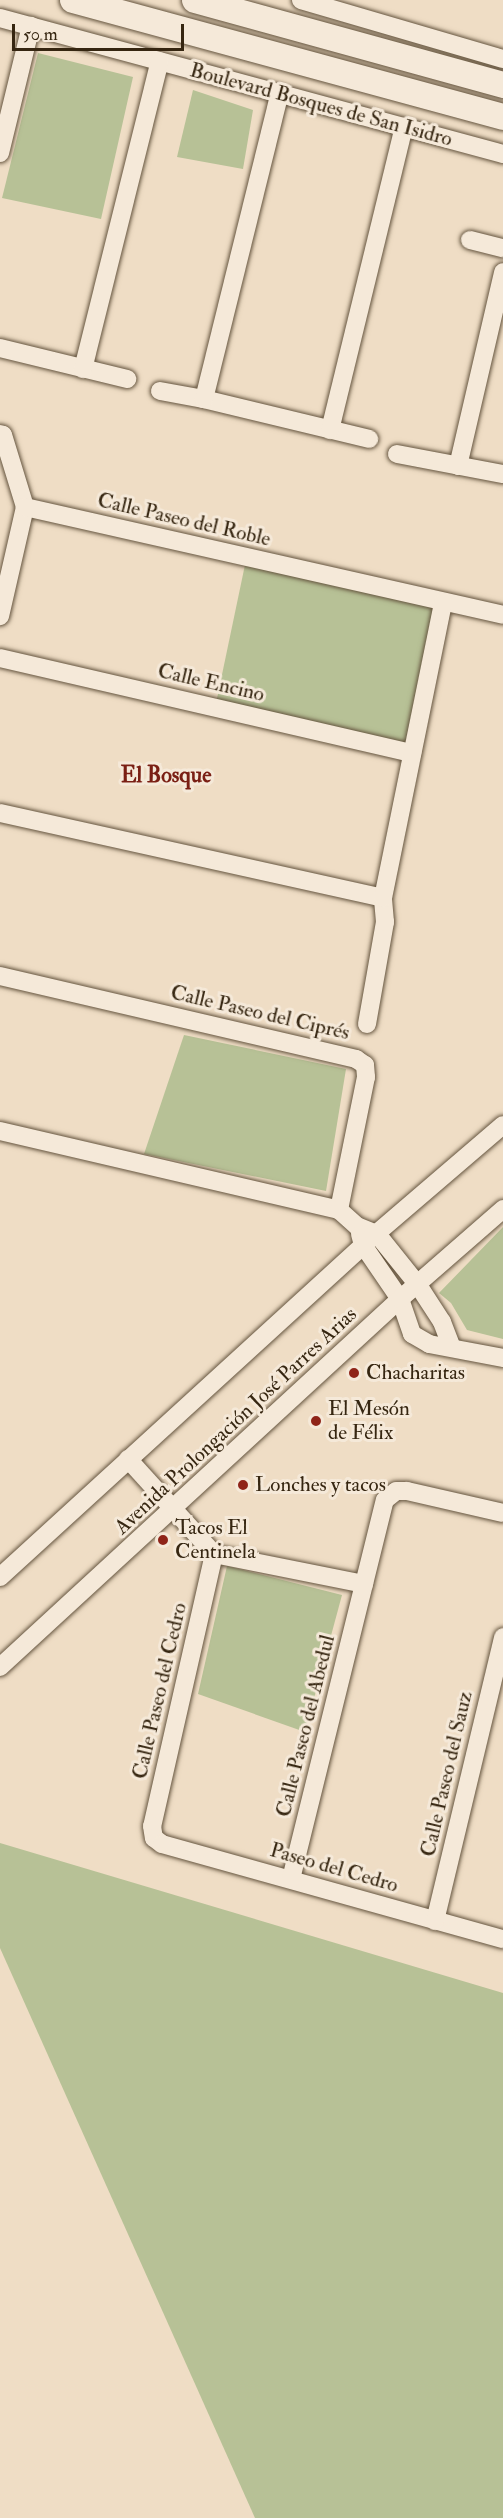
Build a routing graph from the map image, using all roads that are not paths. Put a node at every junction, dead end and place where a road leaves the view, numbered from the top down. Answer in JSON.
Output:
{"nodes":[{"id":1,"x":73,"y":0,"type":"edge"},
{"id":2,"x":195,"y":0,"type":"edge"},
{"id":3,"x":301,"y":0,"type":"edge"},
{"id":4,"x":0,"y":18,"type":"edge"},
{"id":5,"x":31,"y":26,"type":"junction"},
{"id":6,"x":503,"y":59,"type":"edge"},
{"id":7,"x":160,"y":61,"type":"junction"},
{"id":8,"x":503,"y":85,"type":"edge"},
{"id":9,"x":280,"y":93,"type":"junction"},
{"id":10,"x":503,"y":117,"type":"edge"},
{"id":11,"x":404,"y":127,"type":"junction"},
{"id":12,"x":0,"y":153,"type":"edge"},
{"id":13,"x":503,"y":154,"type":"edge"},
{"id":14,"x":470,"y":240,"type":"dead end"},
{"id":15,"x":503,"y":248,"type":"edge"},
{"id":16,"x":503,"y":272,"type":"edge"},
{"id":17,"x":0,"y":348,"type":"edge"},
{"id":18,"x":83,"y":369,"type":"junction"},
{"id":19,"x":127,"y":379,"type":"dead end"},
{"id":20,"x":160,"y":391,"type":"dead end"},
{"id":21,"x":204,"y":399,"type":"junction"},
{"id":22,"x":330,"y":430,"type":"junction"},
{"id":23,"x":0,"y":434,"type":"edge"},
{"id":24,"x":369,"y":439,"type":"dead end"},
{"id":25,"x":397,"y":454,"type":"dead end"},
{"id":26,"x":458,"y":466,"type":"junction"},
{"id":27,"x":503,"y":474,"type":"edge"},
{"id":28,"x":25,"y":507,"type":"junction"},
{"id":29,"x":443,"y":602,"type":"junction"},
{"id":30,"x":503,"y":615,"type":"edge"},
{"id":31,"x":0,"y":616,"type":"edge"},
{"id":32,"x":0,"y":658,"type":"edge"},
{"id":33,"x":412,"y":753,"type":"junction"},
{"id":34,"x":0,"y":813,"type":"edge"},
{"id":35,"x":383,"y":898,"type":"junction"},
{"id":36,"x":0,"y":976,"type":"edge"},
{"id":37,"x":367,"y":1024,"type":"dead end"},
{"id":38,"x":503,"y":1125,"type":"edge"},
{"id":39,"x":0,"y":1131,"type":"edge"},
{"id":40,"x":503,"y":1209,"type":"edge"},
{"id":41,"x":339,"y":1210,"type":"junction"},
{"id":42,"x":370,"y":1239,"type":"junction"},
{"id":43,"x":418,"y":1285,"type":"junction"},
{"id":44,"x":400,"y":1299,"type":"junction"},
{"id":45,"x":451,"y":1346,"type":"junction"},
{"id":46,"x":503,"y":1358,"type":"edge"},
{"id":47,"x":128,"y":1459,"type":"junction"},
{"id":48,"x":173,"y":1509,"type":"junction"},
{"id":49,"x":503,"y":1514,"type":"edge"},
{"id":50,"x":214,"y":1554,"type":"junction"},
{"id":51,"x":0,"y":1577,"type":"edge"},
{"id":52,"x":364,"y":1584,"type":"junction"},
{"id":53,"x":503,"y":1637,"type":"edge"},
{"id":54,"x":2,"y":1662,"type":"edge"},
{"id":55,"x":154,"y":1838,"type":"joint"},
{"id":56,"x":291,"y":1879,"type":"junction"},
{"id":57,"x":435,"y":1921,"type":"junction"},
{"id":58,"x":503,"y":1939,"type":"edge"}],
"edges":[{"from":1,"to":10,"type":"main road","name":"Boulevard Bosques de San Isidro"},
{"from":2,"to":8,"type":"main road"},
{"from":3,"to":6,"type":"street"},
{"from":4,"to":5,"type":"street","name":"Boulevard Bosques de San Isidro"},
{"from":5,"to":7,"type":"street","name":"Boulevard Bosques de San Isidro"},
{"from":5,"to":12,"type":"street"},
{"from":7,"to":9,"type":"street","name":"Boulevard Bosques de San Isidro"},
{"from":7,"to":18,"type":"street"},
{"from":9,"to":11,"type":"street","name":"Boulevard Bosques de San Isidro"},
{"from":9,"to":21,"type":"street"},
{"from":11,"to":13,"type":"street","name":"Boulevard Bosques de San Isidro"},
{"from":11,"to":22,"type":"street"},
{"from":14,"to":15,"type":"street"},
{"from":16,"to":26,"type":"street"},
{"from":17,"to":18,"type":"street"},
{"from":18,"to":19,"type":"street"},
{"from":20,"to":21,"type":"street"},
{"from":21,"to":22,"type":"street"},
{"from":22,"to":24,"type":"street"},
{"from":23,"to":28,"type":"street"},
{"from":25,"to":26,"type":"street"},
{"from":26,"to":27,"type":"street"},
{"from":28,"to":29,"type":"street","name":"Calle Paseo del Roble"},
{"from":28,"to":31,"type":"street"},
{"from":29,"to":30,"type":"street","name":"Calle Paseo del Roble"},
{"from":29,"to":33,"type":"street"},
{"from":32,"to":33,"type":"street","name":"Calle Encino"},
{"from":33,"to":35,"type":"street"},
{"from":34,"to":35,"type":"street"},
{"from":35,"to":37,"type":"street"},
{"from":36,"to":41,"type":"street","name":"Calle Paseo del Ciprés"},
{"from":38,"to":42,"type":"street","name":"Avenida Prolongación José Parres Arias"},
{"from":39,"to":41,"type":"street"},
{"from":40,"to":43,"type":"street","name":"Avenida Prolongación José Parres Arias"},
{"from":41,"to":42,"type":"street"},
{"from":42,"to":43,"type":"street"},
{"from":42,"to":44,"type":"street"},
{"from":42,"to":47,"type":"street","name":"Avenida Prolongación José Parres Arias"},
{"from":43,"to":44,"type":"street","name":"Avenida Prolongación José Parres Arias"},
{"from":43,"to":45,"type":"street"},
{"from":44,"to":45,"type":"street"},
{"from":44,"to":48,"type":"street","name":"Avenida Prolongación José Parres Arias"},
{"from":45,"to":46,"type":"street"},
{"from":47,"to":48,"type":"street"},
{"from":47,"to":51,"type":"street","name":"Avenida Prolongación José Parres Arias"},
{"from":48,"to":50,"type":"street"},
{"from":48,"to":54,"type":"street","name":"Avenida Prolongación José Parres Arias"},
{"from":49,"to":52,"type":"street"},
{"from":50,"to":52,"type":"street"},
{"from":50,"to":55,"type":"street","name":"Calle Paseo del Cedro"},
{"from":52,"to":56,"type":"street","name":"Calle Paseo del Abedul"},
{"from":53,"to":57,"type":"street","name":"Calle Paseo del Sauz"},
{"from":55,"to":56,"type":"street","name":"Paseo del Cedro"},
{"from":56,"to":57,"type":"street","name":"Paseo del Cedro"},
{"from":57,"to":58,"type":"street","name":"Paseo del Cedro"}]}
